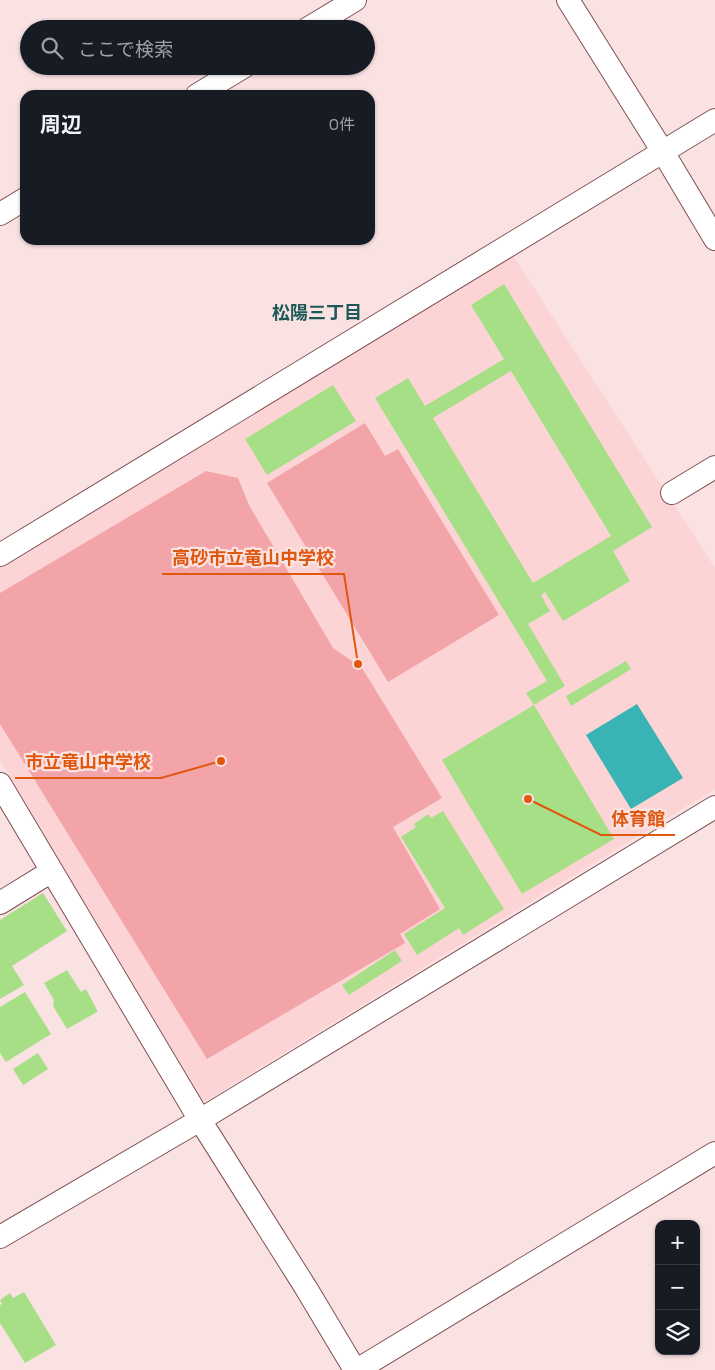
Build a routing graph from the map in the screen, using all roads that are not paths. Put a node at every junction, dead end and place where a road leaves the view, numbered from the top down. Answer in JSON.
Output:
{"nodes":[{"id":1,"x":355,"y":0,"type":"edge"},
{"id":2,"x":568,"y":0,"type":"edge"},
{"id":3,"x":322,"y":20,"type":"edge"},
{"id":4,"x":230,"y":75,"type":"edge"},
{"id":5,"x":205,"y":90,"type":"edge"},
{"id":6,"x":715,"y":120,"type":"edge"},
{"id":7,"x":663,"y":152,"type":"junction"},
{"id":8,"x":20,"y":202,"type":"edge"},
{"id":9,"x":0,"y":214,"type":"edge"},
{"id":10,"x":715,"y":239,"type":"edge"},
{"id":11,"x":715,"y":467,"type":"edge"},
{"id":12,"x":672,"y":493,"type":"dead end"},
{"id":13,"x":0,"y":555,"type":"edge"},
{"id":14,"x":0,"y":784,"type":"edge"},
{"id":15,"x":715,"y":807,"type":"edge"},
{"id":16,"x":52,"y":871,"type":"junction"},
{"id":17,"x":0,"y":903,"type":"edge"},
{"id":18,"x":200,"y":1120,"type":"junction"},
{"id":19,"x":715,"y":1153,"type":"edge"},
{"id":20,"x":0,"y":1237,"type":"edge"},
{"id":21,"x":356,"y":1370,"type":"edge"}],
"edges":[{"from":1,"to":3,"type":"street"},
{"from":2,"to":7,"type":"street"},
{"from":4,"to":5,"type":"street"},
{"from":6,"to":7,"type":"street"},
{"from":7,"to":10,"type":"street"},
{"from":7,"to":13,"type":"street"},
{"from":8,"to":9,"type":"street"},
{"from":11,"to":12,"type":"street"},
{"from":14,"to":16,"type":"street"},
{"from":15,"to":18,"type":"street"},
{"from":16,"to":17,"type":"street"},
{"from":16,"to":18,"type":"street"},
{"from":18,"to":20,"type":"street"},
{"from":18,"to":21,"type":"street"},
{"from":19,"to":21,"type":"street"}]}
